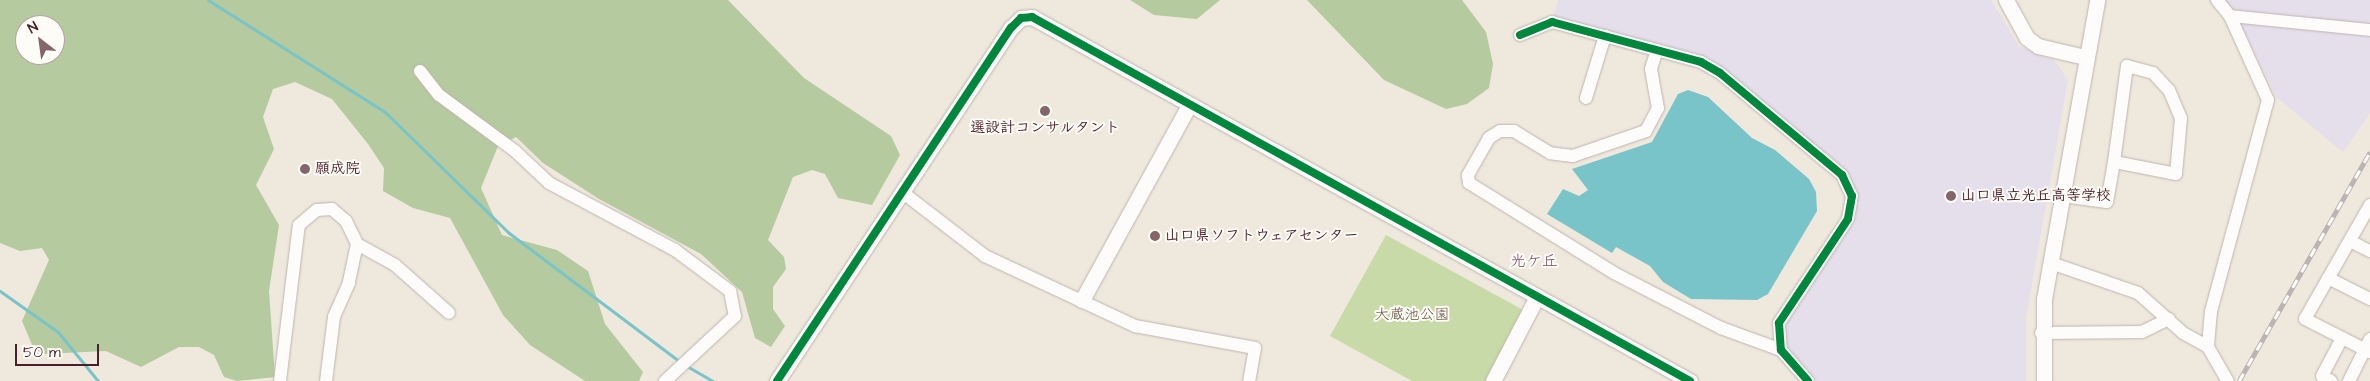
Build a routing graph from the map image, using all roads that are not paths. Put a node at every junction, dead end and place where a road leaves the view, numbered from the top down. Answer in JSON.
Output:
{"nodes":[{"id":1,"x":2006,"y":0,"type":"edge"},
{"id":2,"x":2096,"y":0,"type":"edge"},
{"id":3,"x":2217,"y":0,"type":"edge"},
{"id":4,"x":2230,"y":16,"type":"junction"},
{"id":5,"x":2370,"y":30,"type":"edge"},
{"id":6,"x":1520,"y":35,"type":"dead end"},
{"id":7,"x":1605,"y":36,"type":"junction"},
{"id":8,"x":1658,"y":50,"type":"junction"},
{"id":9,"x":2085,"y":57,"type":"junction"},
{"id":10,"x":420,"y":71,"type":"dead end"},
{"id":11,"x":1586,"y":98,"type":"dead end"},
{"id":12,"x":1189,"y":105,"type":"junction"},
{"id":13,"x":2114,"y":162,"type":"junction"},
{"id":14,"x":902,"y":192,"type":"junction"},
{"id":15,"x":2063,"y":196,"type":"junction"},
{"id":16,"x":2370,"y":205,"type":"edge"},
{"id":17,"x":2350,"y":241,"type":"junction"},
{"id":18,"x":357,"y":244,"type":"junction"},
{"id":19,"x":2370,"y":251,"type":"edge"},
{"id":20,"x":2051,"y":262,"type":"junction"},
{"id":21,"x":2328,"y":278,"type":"junction"},
{"id":22,"x":1538,"y":297,"type":"junction"},
{"id":23,"x":1082,"y":300,"type":"junction"},
{"id":24,"x":2370,"y":300,"type":"edge"},
{"id":25,"x":449,"y":313,"type":"dead end"},
{"id":26,"x":2169,"y":319,"type":"junction"},
{"id":27,"x":2041,"y":333,"type":"junction"},
{"id":28,"x":2342,"y":338,"type":"junction"},
{"id":29,"x":2368,"y":346,"type":"edge"},
{"id":30,"x":2208,"y":347,"type":"junction"},
{"id":31,"x":1781,"y":350,"type":"junction"},
{"id":32,"x":280,"y":381,"type":"edge"},
{"id":33,"x":326,"y":381,"type":"edge"},
{"id":34,"x":665,"y":381,"type":"edge"},
{"id":35,"x":777,"y":381,"type":"edge"},
{"id":36,"x":1249,"y":381,"type":"edge"},
{"id":37,"x":1493,"y":381,"type":"edge"},
{"id":38,"x":1690,"y":381,"type":"edge"},
{"id":39,"x":1808,"y":381,"type":"edge"},
{"id":40,"x":2044,"y":381,"type":"edge"},
{"id":41,"x":2228,"y":381,"type":"edge"},
{"id":42,"x":2331,"y":381,"type":"edge"},
{"id":43,"x":2349,"y":381,"type":"edge"}],
"edges":[{"from":1,"to":9,"type":"street"},
{"from":2,"to":9,"type":"street"},
{"from":3,"to":4,"type":"street"},
{"from":4,"to":5,"type":"street"},
{"from":4,"to":30,"type":"street"},
{"from":6,"to":7,"type":"street"},
{"from":7,"to":8,"type":"street"},
{"from":7,"to":11,"type":"street"},
{"from":8,"to":31,"type":"street"},
{"from":8,"to":31,"type":"street"},
{"from":9,"to":15,"type":"street"},
{"from":10,"to":34,"type":"street"},
{"from":12,"to":14,"type":"street"},
{"from":12,"to":22,"type":"street"},
{"from":12,"to":23,"type":"street"},
{"from":13,"to":13,"type":"street"},
{"from":13,"to":15,"type":"street"},
{"from":14,"to":23,"type":"street"},
{"from":14,"to":35,"type":"street"},
{"from":15,"to":20,"type":"street"},
{"from":16,"to":17,"type":"street"},
{"from":17,"to":19,"type":"street"},
{"from":17,"to":21,"type":"street"},
{"from":18,"to":25,"type":"street"},
{"from":18,"to":32,"type":"street"},
{"from":18,"to":33,"type":"street"},
{"from":20,"to":26,"type":"street"},
{"from":20,"to":27,"type":"street"},
{"from":21,"to":24,"type":"street"},
{"from":21,"to":28,"type":"street"},
{"from":22,"to":37,"type":"street"},
{"from":22,"to":38,"type":"street"},
{"from":23,"to":36,"type":"street"},
{"from":26,"to":27,"type":"street"},
{"from":26,"to":30,"type":"street"},
{"from":27,"to":40,"type":"street"},
{"from":28,"to":29,"type":"street"},
{"from":28,"to":42,"type":"street"},
{"from":29,"to":43,"type":"street"},
{"from":30,"to":41,"type":"street"},
{"from":31,"to":39,"type":"street"}]}
